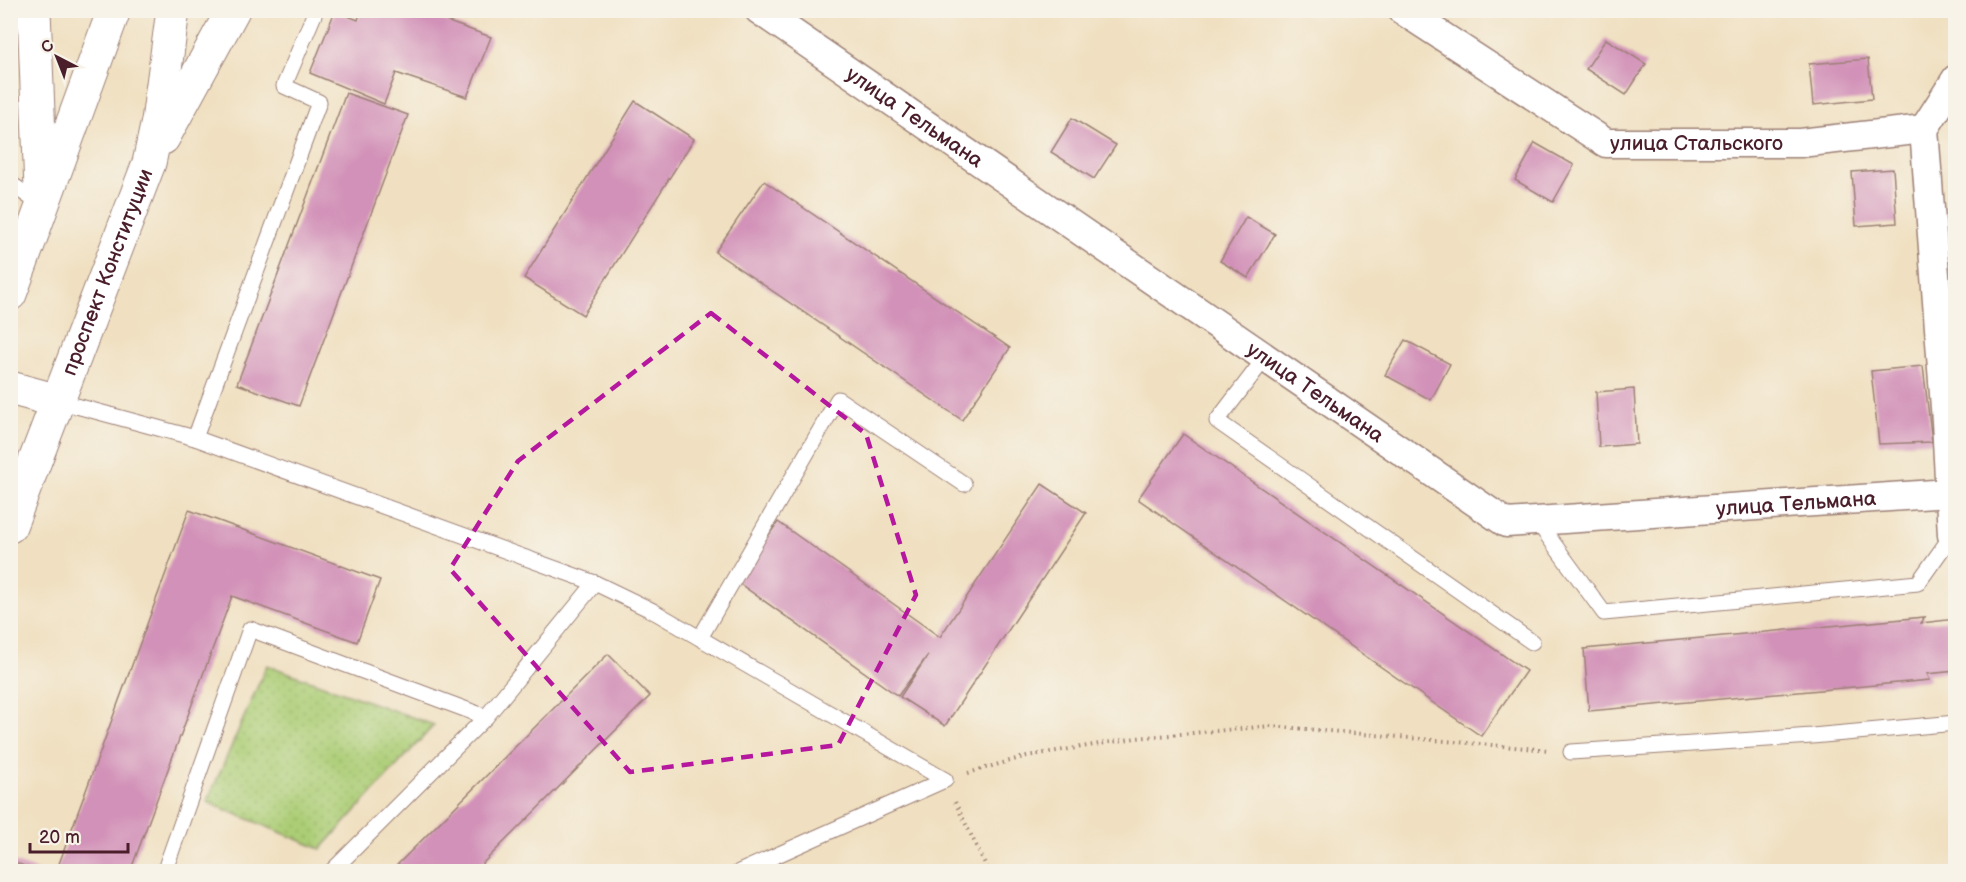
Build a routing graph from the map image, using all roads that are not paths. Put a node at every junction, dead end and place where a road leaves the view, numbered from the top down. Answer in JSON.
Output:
{"nodes":[{"id":1,"x":34,"y":10,"type":"edge"},
{"id":2,"x":114,"y":10,"type":"edge"},
{"id":3,"x":173,"y":10,"type":"edge"},
{"id":4,"x":233,"y":10,"type":"edge"},
{"id":5,"x":316,"y":10,"type":"edge"},
{"id":6,"x":759,"y":10,"type":"edge"},
{"id":7,"x":1402,"y":10,"type":"edge"},
{"id":8,"x":1956,"y":79,"type":"edge"},
{"id":9,"x":1924,"y":129,"type":"junction"},
{"id":10,"x":149,"y":163,"type":"junction"},
{"id":11,"x":10,"y":183,"type":"edge"},
{"id":12,"x":41,"y":206,"type":"junction"},
{"id":13,"x":10,"y":294,"type":"edge"},
{"id":14,"x":1265,"y":358,"type":"junction"},
{"id":15,"x":10,"y":388,"type":"edge"},
{"id":16,"x":58,"y":401,"type":"junction"},
{"id":17,"x":1951,"y":421,"type":"edge"},
{"id":18,"x":195,"y":438,"type":"junction"},
{"id":19,"x":964,"y":484,"type":"dead end"},
{"id":20,"x":1949,"y":493,"type":"junction"},
{"id":21,"x":1537,"y":521,"type":"junction"},
{"id":22,"x":10,"y":526,"type":"edge"},
{"id":23,"x":1954,"y":534,"type":"edge"},
{"id":24,"x":595,"y":583,"type":"junction"},
{"id":25,"x":700,"y":639,"type":"junction"},
{"id":26,"x":1532,"y":642,"type":"dead end"},
{"id":27,"x":486,"y":717,"type":"junction"},
{"id":28,"x":1956,"y":723,"type":"edge"},
{"id":29,"x":1571,"y":752,"type":"road end"},
{"id":30,"x":169,"y":872,"type":"edge"},
{"id":31,"x":331,"y":872,"type":"edge"},
{"id":32,"x":739,"y":872,"type":"edge"}],
"edges":[{"from":1,"to":12,"type":"main road"},
{"from":2,"to":12,"type":"main road"},
{"from":3,"to":10,"type":"main road","name":"проспект Конституции"},
{"from":4,"to":10,"type":"main road"},
{"from":5,"to":18,"type":"lane"},
{"from":6,"to":14,"type":"street","name":"улица Тельмана"},
{"from":7,"to":9,"type":"street","name":"улица Стальского"},
{"from":8,"to":9,"type":"street"},
{"from":9,"to":17,"type":"street"},
{"from":10,"to":16,"type":"main road","name":"проспект Конституции"},
{"from":11,"to":12,"type":"lane"},
{"from":12,"to":13,"type":"main road"},
{"from":14,"to":21,"type":"street","name":"улица Тельмана"},
{"from":14,"to":26,"type":"lane"},
{"from":15,"to":16,"type":"main road"},
{"from":16,"to":18,"type":"lane"},
{"from":16,"to":22,"type":"main road","name":"проспект Конституции"},
{"from":17,"to":20,"type":"street"},
{"from":18,"to":24,"type":"lane"},
{"from":19,"to":25,"type":"lane"},
{"from":20,"to":21,"type":"street","name":"улица Тельмана"},
{"from":20,"to":23,"type":"street"},
{"from":21,"to":23,"type":"lane"},
{"from":24,"to":25,"type":"lane"},
{"from":24,"to":27,"type":"lane"},
{"from":25,"to":32,"type":"lane"},
{"from":27,"to":30,"type":"lane"},
{"from":27,"to":31,"type":"lane"},
{"from":28,"to":29,"type":"lane"}]}
